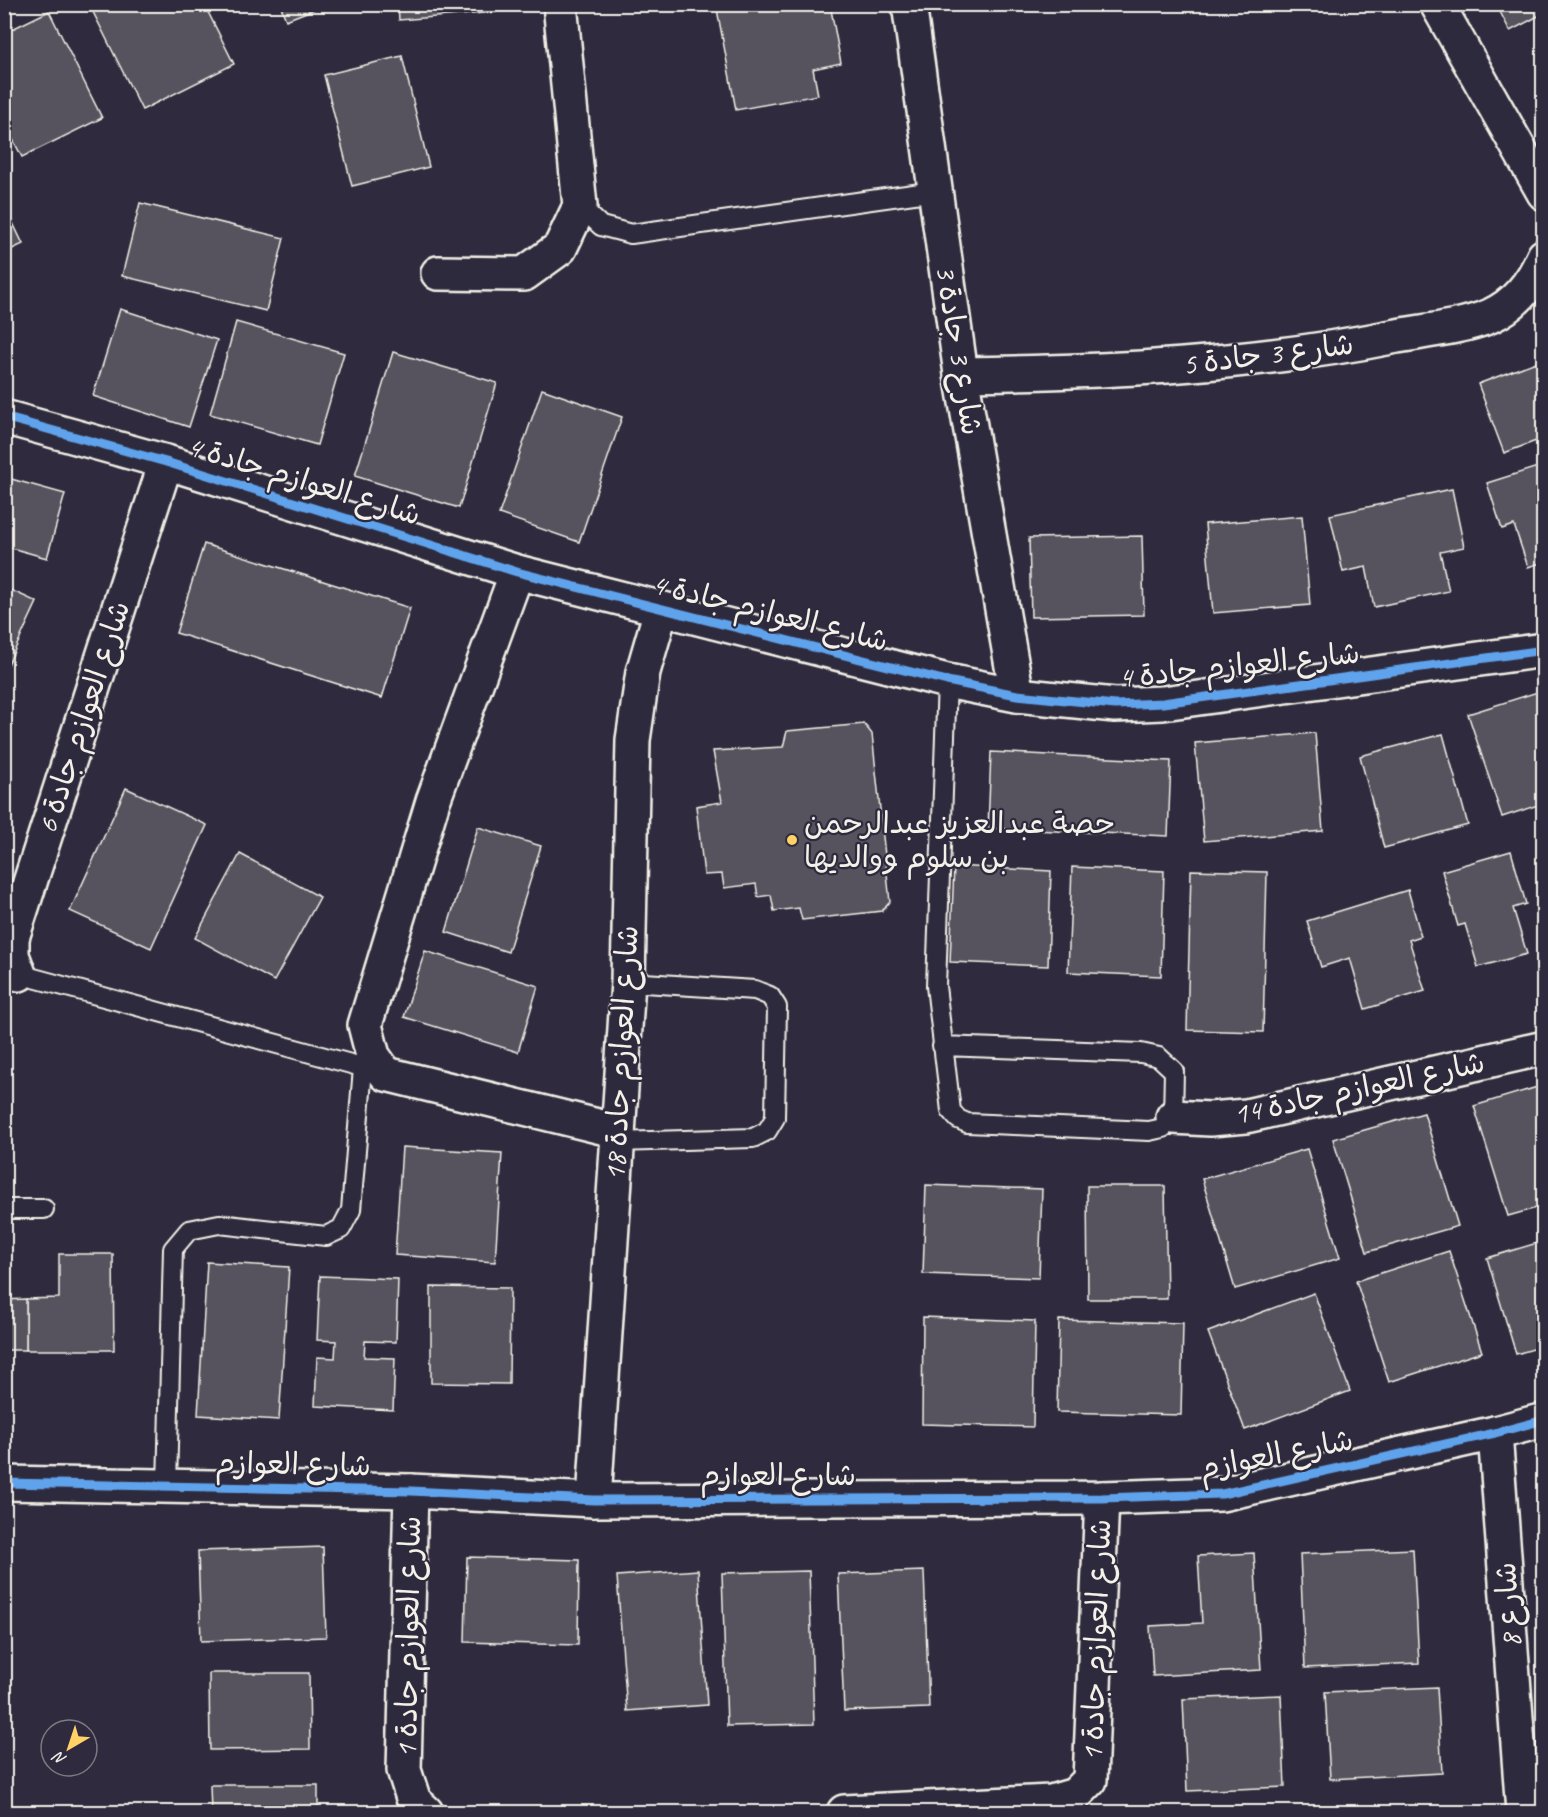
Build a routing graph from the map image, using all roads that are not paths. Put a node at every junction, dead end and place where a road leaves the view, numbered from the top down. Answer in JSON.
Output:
{"nodes":[{"id":1,"x":560,"y":4,"type":"edge"},
{"id":2,"x":909,"y":4,"type":"edge"},
{"id":3,"x":1437,"y":4,"type":"edge"},
{"id":4,"x":935,"y":191,"type":"junction"},
{"id":5,"x":1544,"y":193,"type":"edge"},
{"id":6,"x":580,"y":206,"type":"junction"},
{"id":7,"x":1541,"y":268,"type":"edge"},
{"id":8,"x":438,"y":273,"type":"dead end"},
{"id":9,"x":962,"y":374,"type":"junction"},
{"id":10,"x":4,"y":417,"type":"edge"},
{"id":11,"x":166,"y":462,"type":"junction"},
{"id":12,"x":517,"y":572,"type":"junction"},
{"id":13,"x":661,"y":610,"type":"junction"},
{"id":14,"x":1544,"y":650,"type":"edge"},
{"id":15,"x":947,"y":681,"type":"junction"},
{"id":16,"x":1017,"y":694,"type":"junction"},
{"id":17,"x":19,"y":974,"type":"joint"},
{"id":18,"x":628,"y":982,"type":"junction"},
{"id":19,"x":942,"y":1046,"type":"junction"},
{"id":20,"x":1544,"y":1048,"type":"edge"},
{"id":21,"x":374,"y":1071,"type":"junction"},
{"id":22,"x":1173,"y":1117,"type":"junction"},
{"id":23,"x":617,"y":1136,"type":"junction"},
{"id":24,"x":4,"y":1209,"type":"edge"},
{"id":25,"x":44,"y":1209,"type":"dead end"},
{"id":26,"x":1544,"y":1419,"type":"edge"},
{"id":27,"x":1495,"y":1433,"type":"junction"},
{"id":28,"x":4,"y":1483,"type":"edge"},
{"id":29,"x":167,"y":1486,"type":"junction"},
{"id":30,"x":411,"y":1491,"type":"junction"},
{"id":31,"x":1102,"y":1498,"type":"junction"},
{"id":32,"x":594,"y":1500,"type":"junction"},
{"id":33,"x":1529,"y":1793,"type":"edge"},
{"id":34,"x":426,"y":1812,"type":"edge"},
{"id":35,"x":844,"y":1812,"type":"edge"}],
"edges":[{"from":1,"to":6,"type":"street"},
{"from":2,"to":4,"type":"street","name":"شارع 3 جادة 3"},
{"from":3,"to":5,"type":"street"},
{"from":4,"to":6,"type":"lane"},
{"from":4,"to":9,"type":"street","name":"شارع 3 جادة 3"},
{"from":6,"to":8,"type":"street"},
{"from":7,"to":9,"type":"street","name":"شارع 3 جادة 5"},
{"from":9,"to":16,"type":"street","name":"شارع 3 جادة 3"},
{"from":10,"to":11,"type":"street","name":"شارع العوازم جادة 4"},
{"from":11,"to":12,"type":"street","name":"شارع العوازم جادة 4"},
{"from":11,"to":17,"type":"street","name":"شارع العوازم جادة 6"},
{"from":12,"to":13,"type":"street","name":"شارع العوازم جادة 4"},
{"from":12,"to":21,"type":"street"},
{"from":13,"to":15,"type":"street","name":"شارع العوازم جادة 4"},
{"from":13,"to":18,"type":"street","name":"شارع العوازم جادة 18"},
{"from":14,"to":16,"type":"street","name":"شارع العوازم جادة 4"},
{"from":15,"to":16,"type":"street","name":"شارع العوازم جادة 4"},
{"from":15,"to":19,"type":"lane"},
{"from":17,"to":21,"type":"lane"},
{"from":18,"to":23,"type":"street","name":"شارع العوازم جادة 18"},
{"from":18,"to":23,"type":"lane"},
{"from":19,"to":22,"type":"lane"},
{"from":19,"to":22,"type":"lane"},
{"from":20,"to":22,"type":"street","name":"شارع العوازم جادة 14"},
{"from":21,"to":23,"type":"street"},
{"from":21,"to":29,"type":"lane"},
{"from":23,"to":32,"type":"street","name":"شارع العوازم جادة 18"},
{"from":24,"to":25,"type":"lane"},
{"from":26,"to":27,"type":"street","name":"شارع العوازم"},
{"from":27,"to":31,"type":"street","name":"شارع العوازم"},
{"from":27,"to":33,"type":"street","name":"شارع 8"},
{"from":28,"to":29,"type":"street","name":"شارع العوازم"},
{"from":29,"to":30,"type":"street","name":"شارع العوازم"},
{"from":30,"to":32,"type":"street","name":"شارع العوازم"},
{"from":30,"to":34,"type":"street","name":"شارع العوازم جادة 1"},
{"from":31,"to":32,"type":"street","name":"شارع العوازم"},
{"from":31,"to":35,"type":"street","name":"شارع العوازم جادة 1"}]}
